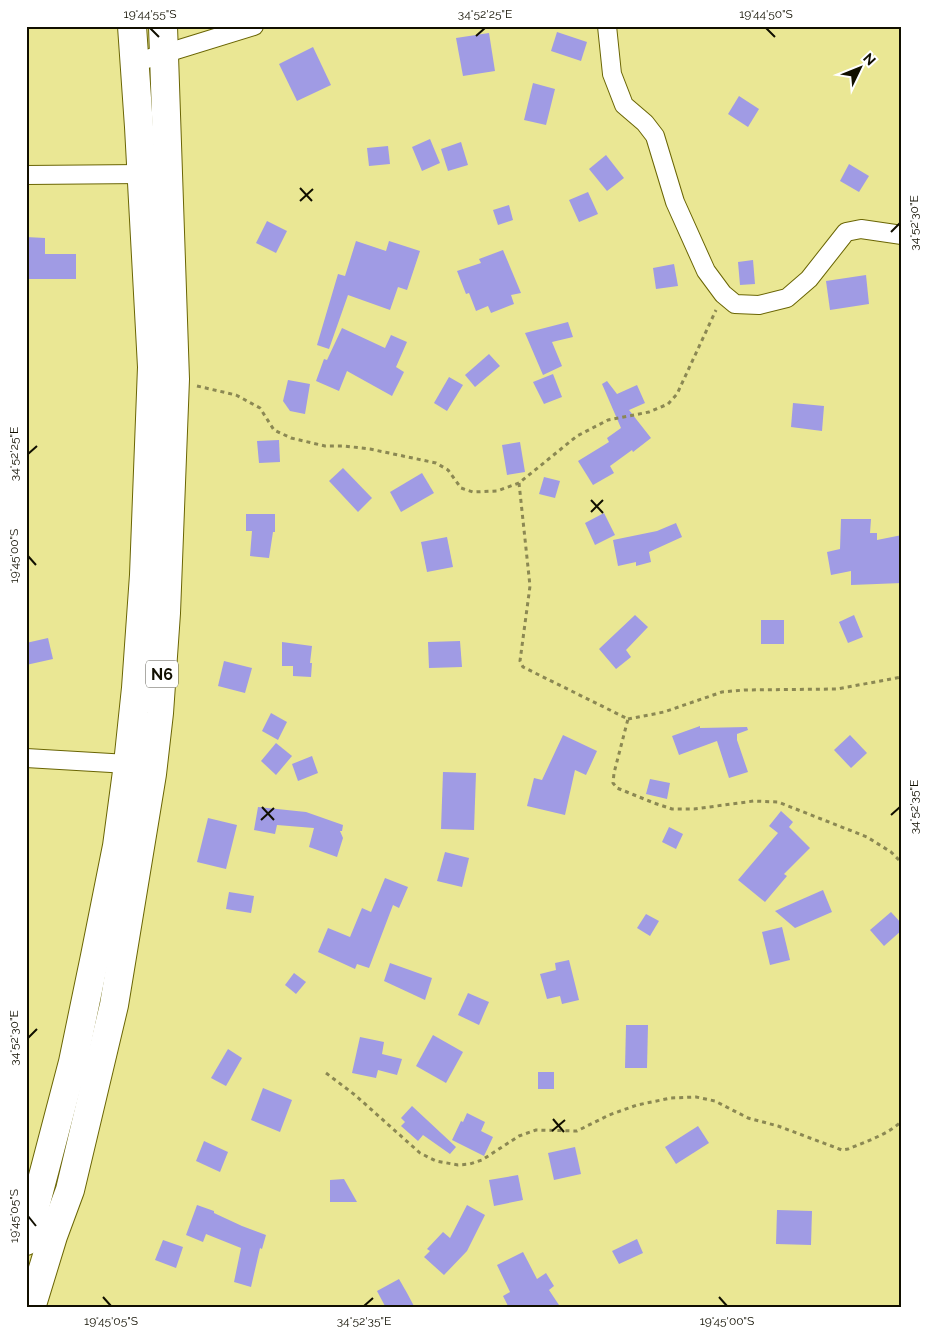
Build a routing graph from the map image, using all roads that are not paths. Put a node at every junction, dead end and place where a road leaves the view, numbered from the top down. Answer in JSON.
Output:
{"nodes":[{"id":1,"x":132,"y":26,"type":"edge"},
{"id":2,"x":163,"y":26,"type":"edge"},
{"id":3,"x":254,"y":26,"type":"edge"},
{"id":4,"x":607,"y":26,"type":"edge"},
{"id":5,"x":164,"y":53,"type":"junction"},
{"id":6,"x":134,"y":63,"type":"junction"},
{"id":7,"x":142,"y":174,"type":"junction"},
{"id":8,"x":26,"y":175,"type":"edge"},
{"id":9,"x":902,"y":235,"type":"edge"},
{"id":10,"x":26,"y":758,"type":"edge"},
{"id":11,"x":128,"y":764,"type":"junction"},
{"id":12,"x":26,"y":1241,"type":"edge"},
{"id":13,"x":31,"y":1308,"type":"edge"}],
"edges":[{"from":1,"to":6,"type":"highway","number":"N6"},
{"from":2,"to":5,"type":"highway","number":"N6"},
{"from":3,"to":5,"type":"street"},
{"from":4,"to":9,"type":"street"},
{"from":5,"to":6,"type":"street"},
{"from":5,"to":13,"type":"highway","number":"N6"},
{"from":6,"to":7,"type":"highway","number":"N6"},
{"from":7,"to":8,"type":"street"},
{"from":7,"to":11,"type":"highway","number":"N6"},
{"from":10,"to":11,"type":"street"},
{"from":11,"to":12,"type":"highway","number":"N6"}]}
